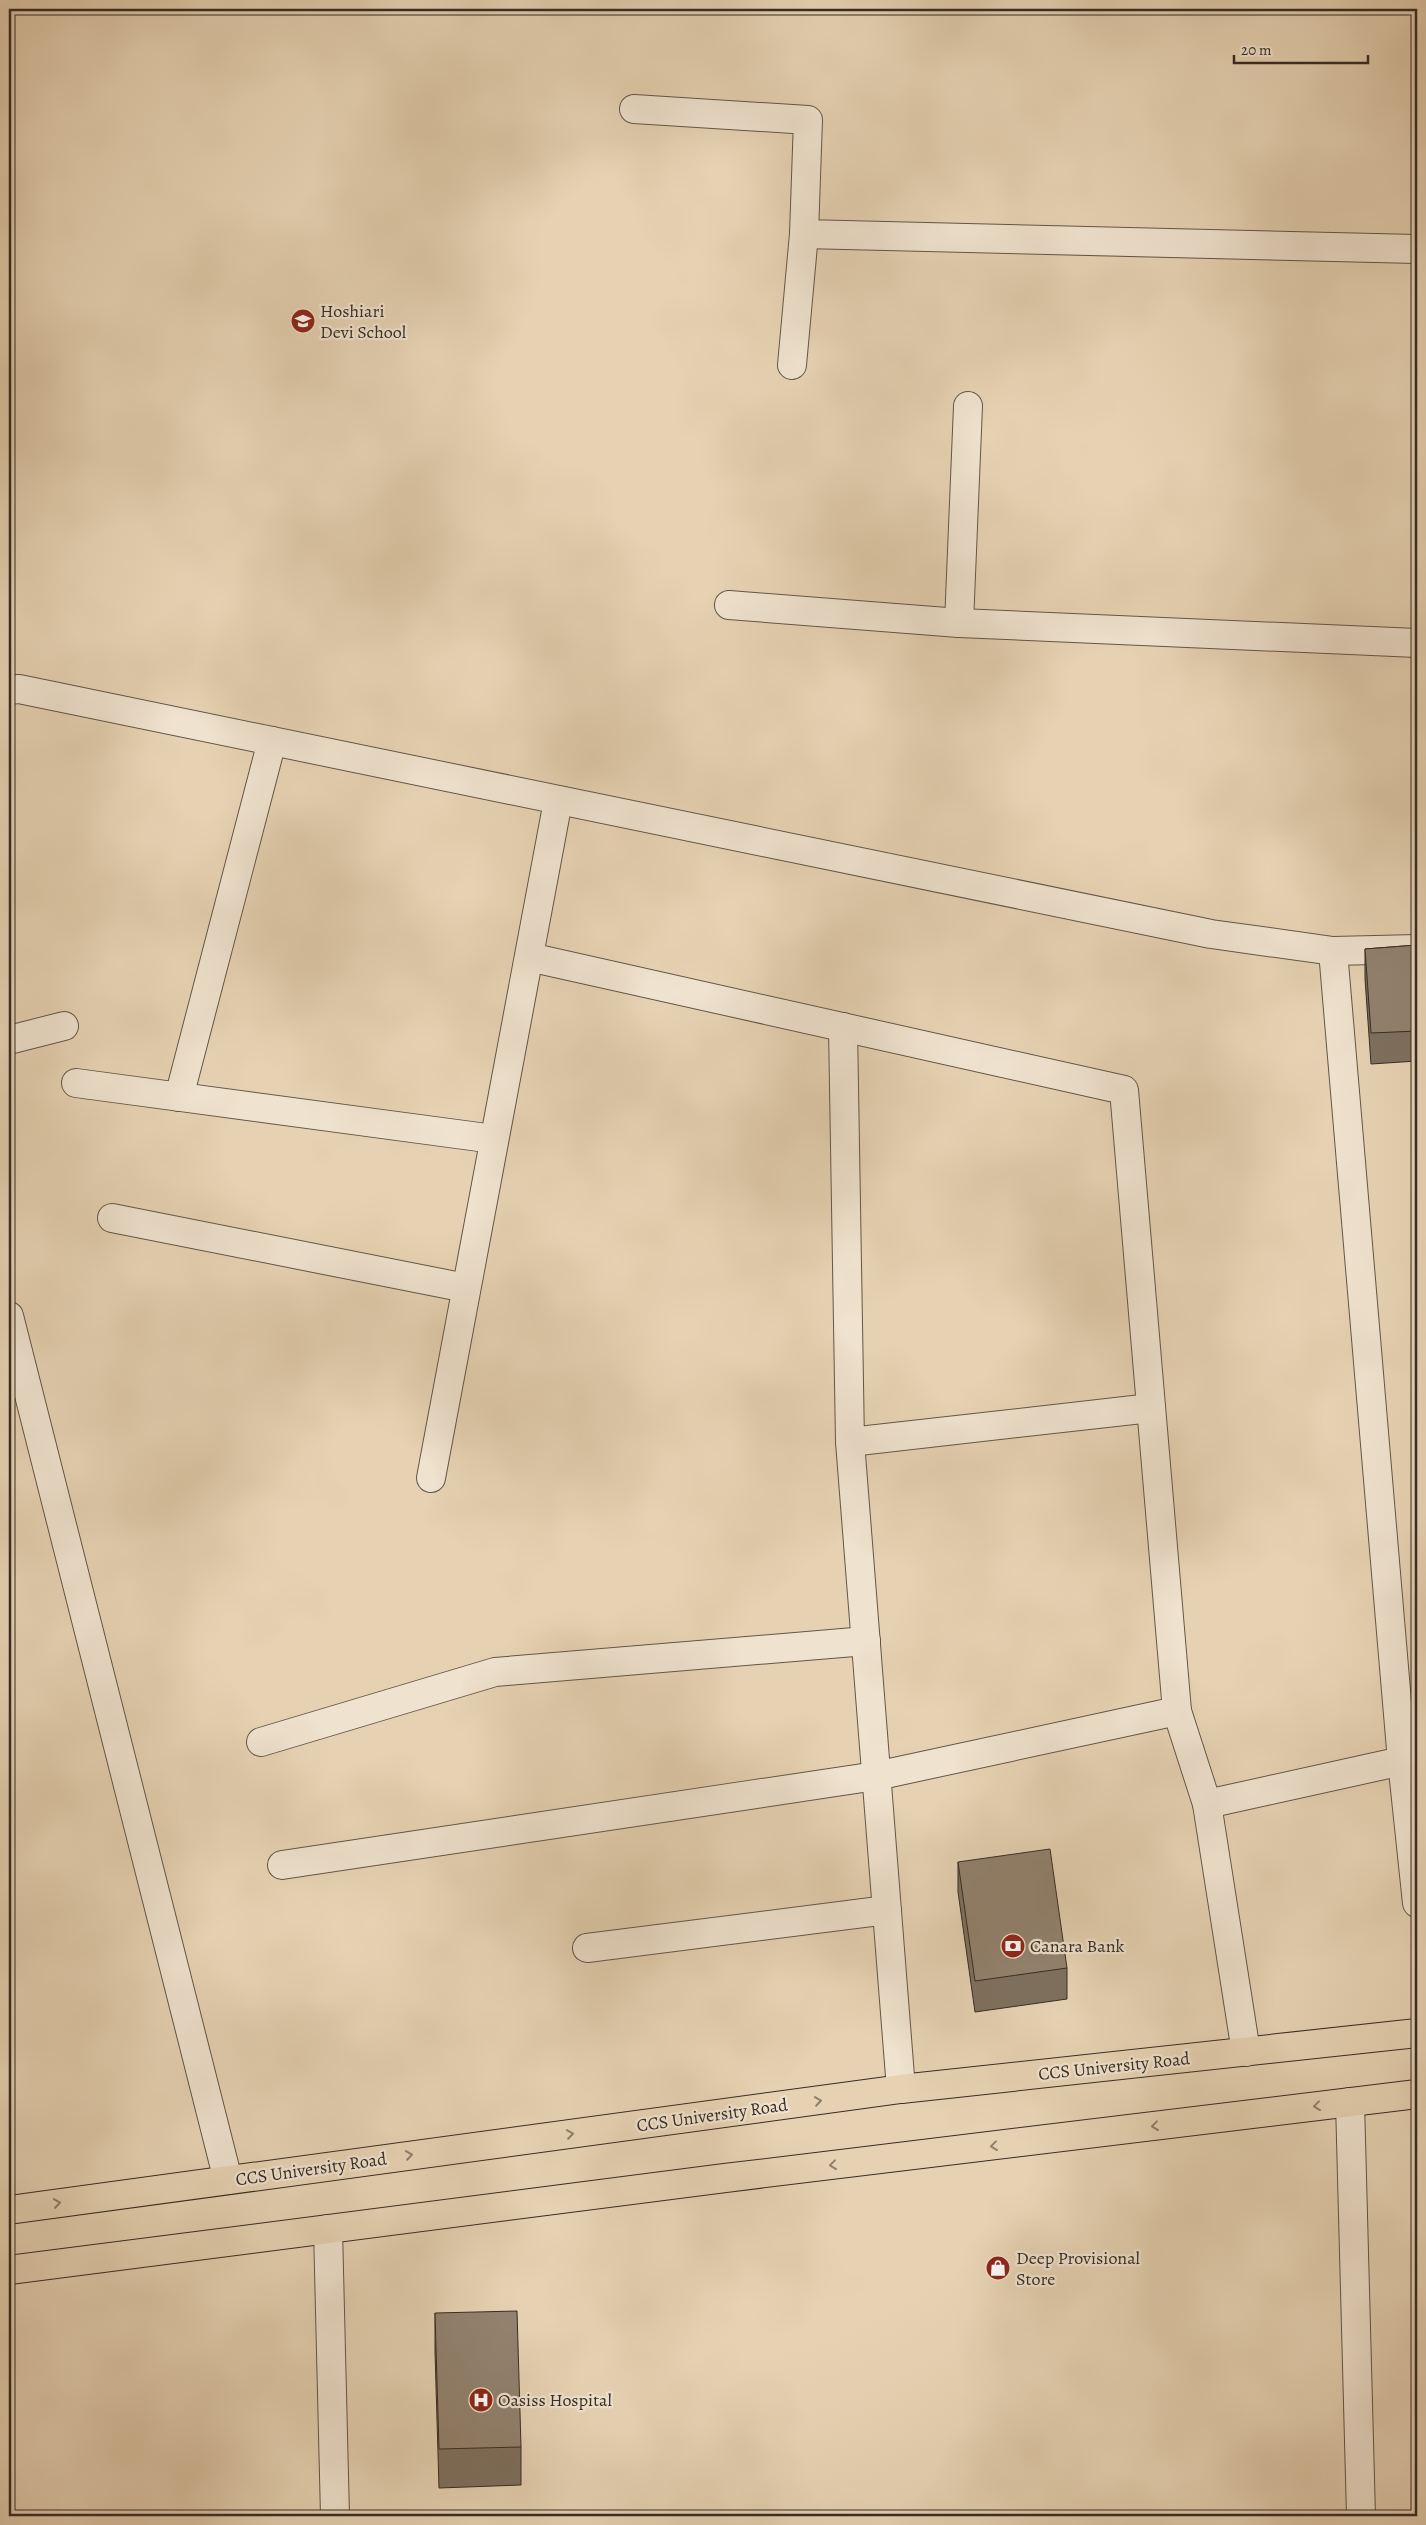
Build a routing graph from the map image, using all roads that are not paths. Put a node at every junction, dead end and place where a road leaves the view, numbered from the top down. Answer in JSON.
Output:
{"nodes":[{"id":1,"x":634,"y":109,"type":"dead end"},
{"id":2,"x":804,"y":234,"type":"junction"},
{"id":3,"x":1417,"y":249,"type":"edge"},
{"id":4,"x":792,"y":365,"type":"dead end"},
{"id":5,"x":968,"y":406,"type":"dead end"},
{"id":6,"x":729,"y":605,"type":"dead end"},
{"id":7,"x":960,"y":623,"type":"junction"},
{"id":8,"x":1417,"y":644,"type":"edge"},
{"id":9,"x":9,"y":690,"type":"edge"},
{"id":10,"x":272,"y":741,"type":"junction"},
{"id":11,"x":558,"y":801,"type":"junction"},
{"id":12,"x":1417,"y":949,"type":"edge"},
{"id":13,"x":1333,"y":951,"type":"junction"},
{"id":14,"x":529,"y":957,"type":"junction"},
{"id":15,"x":64,"y":1026,"type":"dead end"},
{"id":16,"x":843,"y":1027,"type":"junction"},
{"id":17,"x":9,"y":1040,"type":"edge"},
{"id":18,"x":76,"y":1083,"type":"dead end"},
{"id":19,"x":179,"y":1097,"type":"junction"},
{"id":20,"x":494,"y":1139,"type":"junction"},
{"id":21,"x":112,"y":1218,"type":"dead end"},
{"id":22,"x":466,"y":1288,"type":"junction"},
{"id":23,"x":9,"y":1316,"type":"edge"},
{"id":24,"x":1151,"y":1408,"type":"junction"},
{"id":25,"x":850,"y":1442,"type":"junction"},
{"id":26,"x":431,"y":1478,"type":"dead end"},
{"id":27,"x":866,"y":1641,"type":"junction"},
{"id":28,"x":1177,"y":1712,"type":"junction"},
{"id":29,"x":261,"y":1742,"type":"dead end"},
{"id":30,"x":1402,"y":1762,"type":"junction"},
{"id":31,"x":876,"y":1776,"type":"junction"},
{"id":32,"x":1207,"y":1804,"type":"junction"},
{"id":33,"x":282,"y":1865,"type":"dead end"},
{"id":34,"x":1417,"y":1902,"type":"edge"},
{"id":35,"x":887,"y":1910,"type":"junction"},
{"id":36,"x":587,"y":1948,"type":"dead end"},
{"id":37,"x":1417,"y":2033,"type":"edge"},
{"id":38,"x":1246,"y":2052,"type":"junction"},
{"id":39,"x":901,"y":2089,"type":"junction"},
{"id":40,"x":1417,"y":2094,"type":"edge"},
{"id":41,"x":1350,"y":2102,"type":"junction"},
{"id":42,"x":228,"y":2180,"type":"junction"},
{"id":43,"x":9,"y":2210,"type":"edge"},
{"id":44,"x":328,"y":2229,"type":"junction"},
{"id":45,"x":9,"y":2270,"type":"edge"},
{"id":46,"x":335,"y":2516,"type":"edge"},
{"id":47,"x":1361,"y":2516,"type":"edge"}],
"edges":[{"from":1,"to":2,"type":"street"},
{"from":2,"to":3,"type":"street"},
{"from":2,"to":4,"type":"street"},
{"from":5,"to":7,"type":"street"},
{"from":6,"to":7,"type":"street"},
{"from":7,"to":8,"type":"street"},
{"from":9,"to":10,"type":"street"},
{"from":10,"to":11,"type":"street"},
{"from":10,"to":19,"type":"street"},
{"from":11,"to":13,"type":"street"},
{"from":11,"to":14,"type":"street"},
{"from":12,"to":13,"type":"street"},
{"from":13,"to":30,"type":"street"},
{"from":14,"to":16,"type":"street"},
{"from":14,"to":20,"type":"street"},
{"from":15,"to":17,"type":"street"},
{"from":16,"to":24,"type":"street"},
{"from":16,"to":25,"type":"street"},
{"from":18,"to":19,"type":"street"},
{"from":19,"to":20,"type":"street"},
{"from":20,"to":22,"type":"street"},
{"from":21,"to":22,"type":"street"},
{"from":22,"to":26,"type":"street"},
{"from":23,"to":42,"type":"street"},
{"from":24,"to":25,"type":"street"},
{"from":24,"to":28,"type":"street"},
{"from":25,"to":27,"type":"street"},
{"from":27,"to":29,"type":"street"},
{"from":27,"to":31,"type":"street"},
{"from":28,"to":31,"type":"street"},
{"from":28,"to":32,"type":"street"},
{"from":30,"to":32,"type":"street"},
{"from":30,"to":34,"type":"street"},
{"from":31,"to":33,"type":"street"},
{"from":31,"to":35,"type":"street"},
{"from":32,"to":38,"type":"street"},
{"from":35,"to":36,"type":"street"},
{"from":35,"to":39,"type":"street"},
{"from":37,"to":38,"type":"highway","name":"CCS University Road"},
{"from":38,"to":39,"type":"highway","name":"CCS University Road"},
{"from":42,"to":39,"type":"highway","name":"CCS University Road","one_way":true},
{"from":40,"to":41,"type":"highway"},
{"from":41,"to":44,"type":"highway","one_way":true},
{"from":41,"to":47,"type":"street"},
{"from":43,"to":42,"type":"highway","name":"CCS University Road","one_way":true},
{"from":44,"to":45,"type":"highway"},
{"from":44,"to":46,"type":"street"}]}
